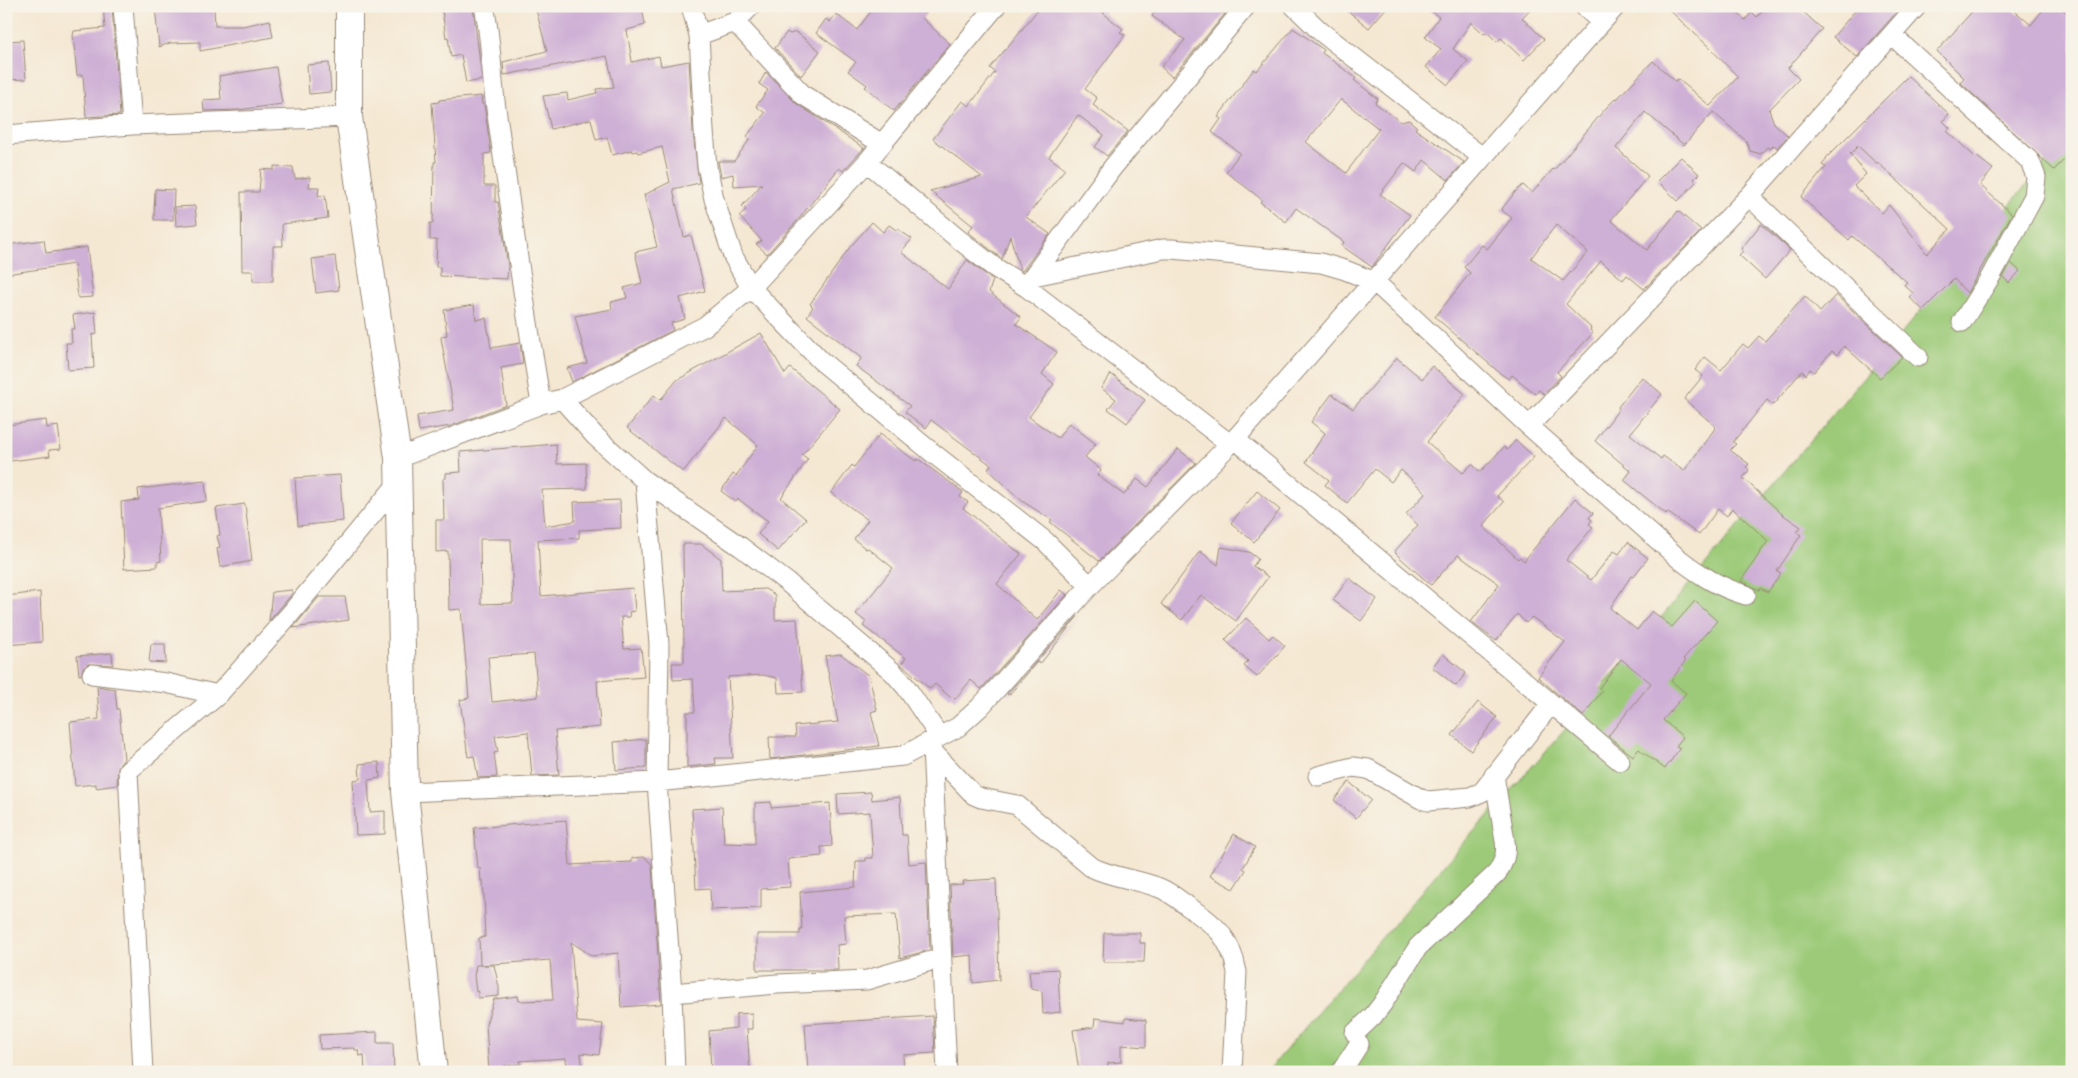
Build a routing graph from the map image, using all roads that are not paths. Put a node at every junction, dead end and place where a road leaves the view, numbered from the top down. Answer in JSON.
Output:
{"nodes":[{"id":1,"x":123,"y":6,"type":"edge"},
{"id":2,"x":348,"y":6,"type":"edge"},
{"id":3,"x":484,"y":6,"type":"edge"},
{"id":4,"x":691,"y":6,"type":"edge"},
{"id":5,"x":751,"y":6,"type":"edge"},
{"id":6,"x":996,"y":6,"type":"edge"},
{"id":7,"x":1246,"y":6,"type":"edge"},
{"id":8,"x":1294,"y":6,"type":"edge"},
{"id":9,"x":1584,"y":6,"type":"edge"},
{"id":10,"x":1616,"y":6,"type":"edge"},
{"id":11,"x":1917,"y":6,"type":"edge"},
{"id":12,"x":735,"y":22,"type":"junction"},
{"id":13,"x":1601,"y":22,"type":"junction"},
{"id":14,"x":699,"y":35,"type":"junction"},
{"id":15,"x":1893,"y":36,"type":"junction"},
{"id":16,"x":349,"y":117,"type":"junction"},
{"id":17,"x":132,"y":125,"type":"junction"},
{"id":18,"x":6,"y":135,"type":"edge"},
{"id":19,"x":882,"y":144,"type":"junction"},
{"id":20,"x":1482,"y":157,"type":"junction"},
{"id":21,"x":867,"y":162,"type":"junction"},
{"id":22,"x":1749,"y":196,"type":"junction"},
{"id":23,"x":1030,"y":281,"type":"junction"},
{"id":24,"x":1374,"y":282,"type":"junction"},
{"id":25,"x":751,"y":288,"type":"junction"},
{"id":26,"x":1962,"y":322,"type":"dead end"},
{"id":27,"x":1918,"y":357,"type":"dead end"},
{"id":28,"x":562,"y":399,"type":"junction"},
{"id":29,"x":541,"y":404,"type":"junction"},
{"id":30,"x":1529,"y":426,"type":"junction"},
{"id":31,"x":1232,"y":442,"type":"junction"},
{"id":32,"x":399,"y":470,"type":"junction"},
{"id":33,"x":645,"y":481,"type":"junction"},
{"id":34,"x":1090,"y":586,"type":"junction"},
{"id":35,"x":1746,"y":595,"type":"dead end"},
{"id":36,"x":92,"y":674,"type":"dead end"},
{"id":37,"x":218,"y":695,"type":"junction"},
{"id":38,"x":1551,"y":704,"type":"junction"},
{"id":39,"x":935,"y":743,"type":"junction"},
{"id":40,"x":1620,"y":761,"type":"dead end"},
{"id":41,"x":1494,"y":775,"type":"junction"},
{"id":42,"x":1318,"y":776,"type":"dead end"},
{"id":43,"x":657,"y":782,"type":"junction"},
{"id":44,"x":405,"y":792,"type":"junction"},
{"id":45,"x":941,"y":958,"type":"junction"},
{"id":46,"x":672,"y":993,"type":"junction"},
{"id":47,"x":143,"y":1072,"type":"edge"},
{"id":48,"x":434,"y":1072,"type":"edge"},
{"id":49,"x":675,"y":1072,"type":"edge"},
{"id":50,"x":947,"y":1072,"type":"edge"},
{"id":51,"x":1232,"y":1072,"type":"edge"},
{"id":52,"x":1341,"y":1072,"type":"edge"}],
"edges":[{"from":1,"to":17,"type":"street"},
{"from":2,"to":16,"type":"main road"},
{"from":3,"to":29,"type":"street"},
{"from":4,"to":14,"type":"street"},
{"from":5,"to":12,"type":"street"},
{"from":6,"to":19,"type":"street"},
{"from":7,"to":23,"type":"street"},
{"from":8,"to":20,"type":"street"},
{"from":9,"to":13,"type":"street"},
{"from":10,"to":13,"type":"street"},
{"from":11,"to":15,"type":"street"},
{"from":12,"to":14,"type":"street"},
{"from":12,"to":19,"type":"street"},
{"from":13,"to":20,"type":"street"},
{"from":14,"to":25,"type":"street"},
{"from":15,"to":22,"type":"street"},
{"from":15,"to":26,"type":"street"},
{"from":16,"to":17,"type":"street"},
{"from":16,"to":32,"type":"main road"},
{"from":17,"to":18,"type":"street"},
{"from":19,"to":21,"type":"street"},
{"from":20,"to":24,"type":"street"},
{"from":21,"to":23,"type":"street"},
{"from":21,"to":25,"type":"street"},
{"from":22,"to":27,"type":"street"},
{"from":22,"to":30,"type":"street"},
{"from":23,"to":24,"type":"street"},
{"from":23,"to":31,"type":"street"},
{"from":24,"to":30,"type":"street"},
{"from":24,"to":31,"type":"street"},
{"from":25,"to":28,"type":"street"},
{"from":25,"to":34,"type":"street"},
{"from":28,"to":29,"type":"street"},
{"from":28,"to":33,"type":"street"},
{"from":29,"to":32,"type":"street"},
{"from":30,"to":35,"type":"street"},
{"from":31,"to":34,"type":"street"},
{"from":31,"to":38,"type":"street"},
{"from":32,"to":37,"type":"street"},
{"from":32,"to":44,"type":"main road"},
{"from":33,"to":39,"type":"street"},
{"from":33,"to":43,"type":"street"},
{"from":34,"to":39,"type":"street"},
{"from":36,"to":37,"type":"street"},
{"from":37,"to":47,"type":"street"},
{"from":38,"to":40,"type":"street"},
{"from":38,"to":41,"type":"street"},
{"from":39,"to":43,"type":"street"},
{"from":39,"to":45,"type":"street"},
{"from":39,"to":51,"type":"street"},
{"from":41,"to":42,"type":"street"},
{"from":41,"to":52,"type":"street"},
{"from":43,"to":44,"type":"street"},
{"from":43,"to":46,"type":"street"},
{"from":44,"to":48,"type":"main road"},
{"from":45,"to":46,"type":"street"},
{"from":45,"to":50,"type":"street"},
{"from":46,"to":49,"type":"street"}]}
